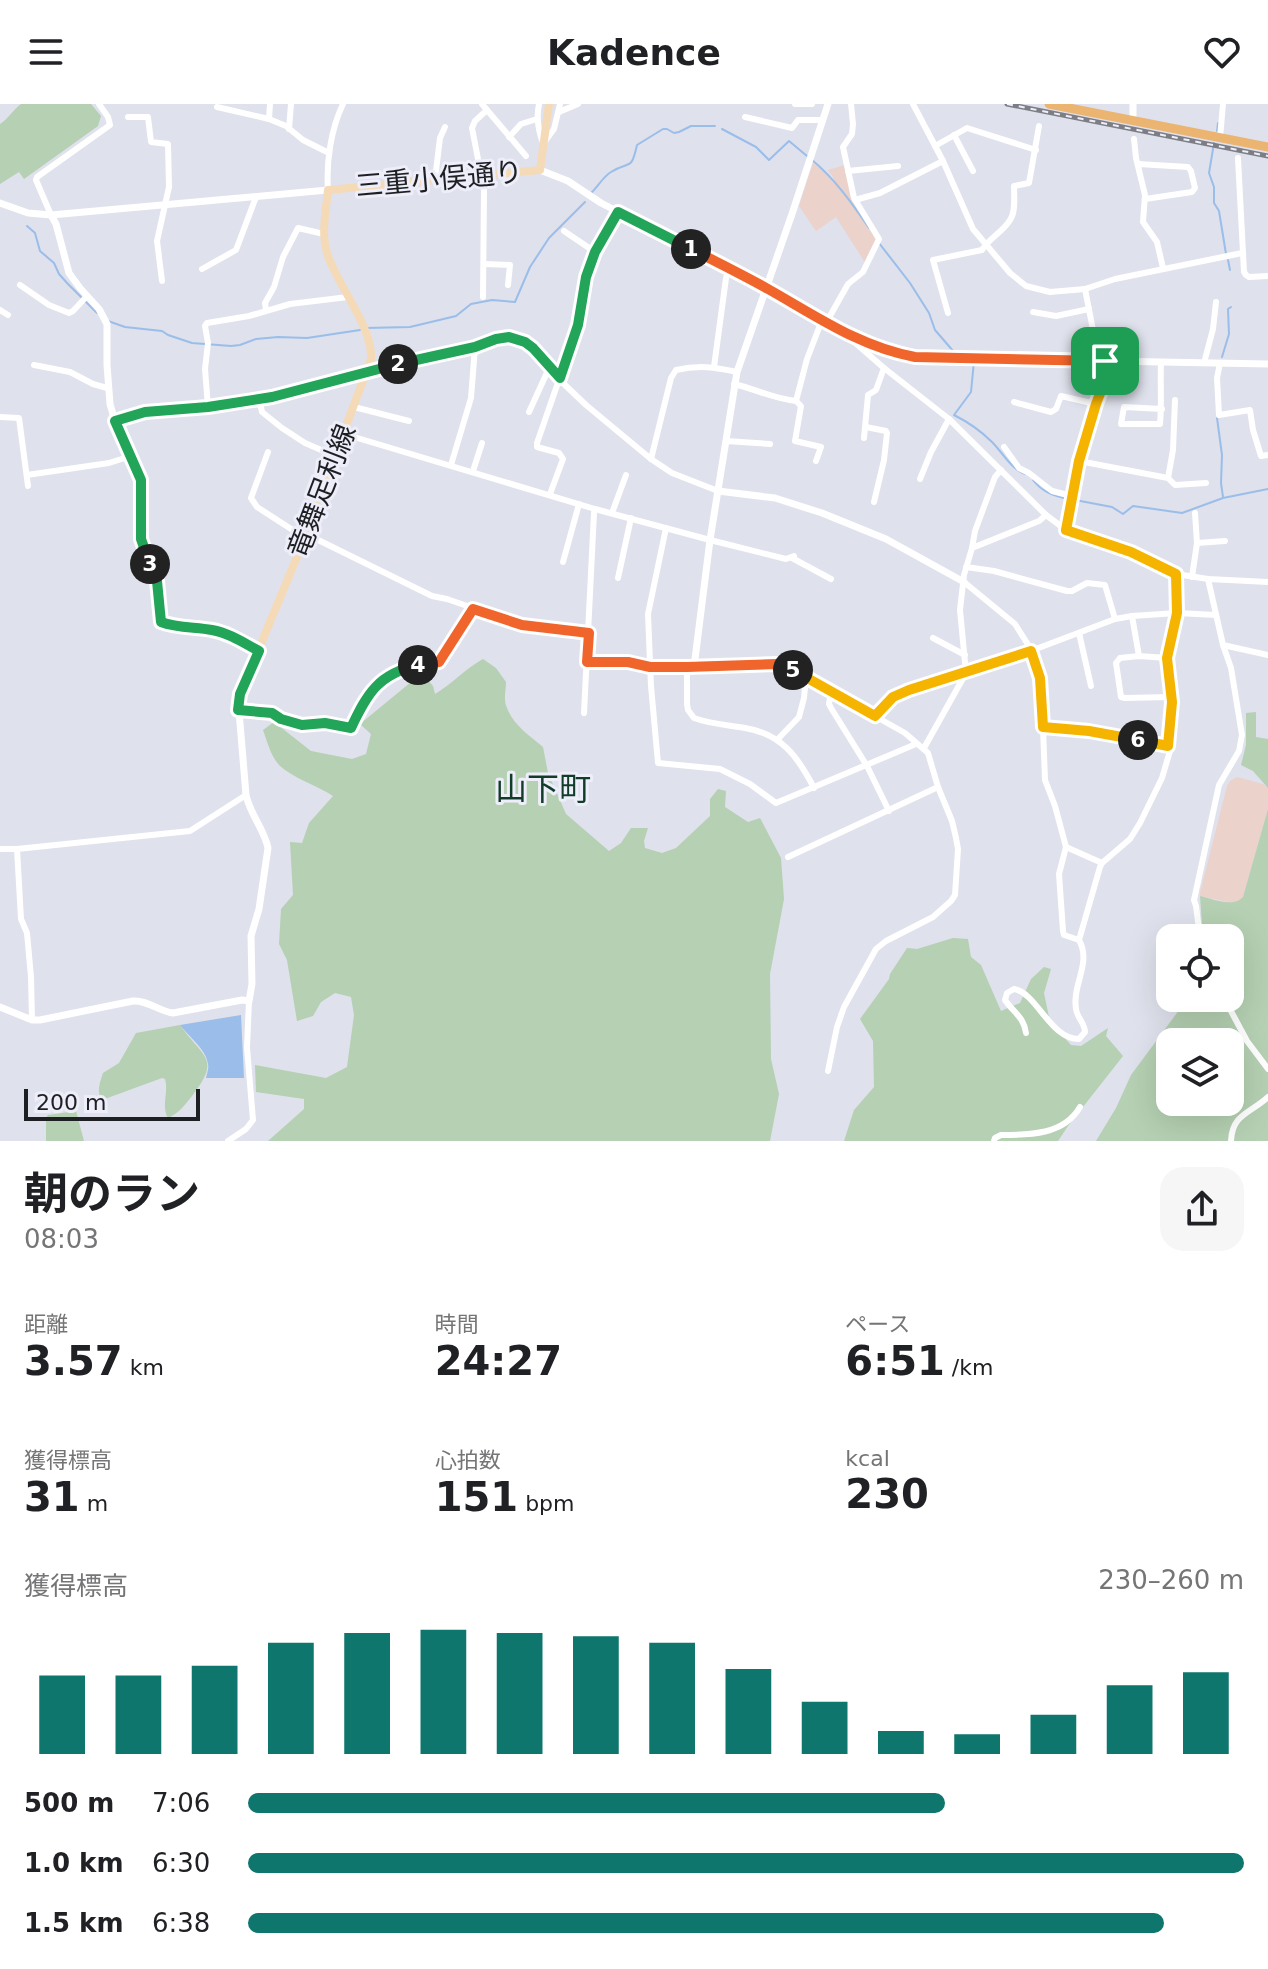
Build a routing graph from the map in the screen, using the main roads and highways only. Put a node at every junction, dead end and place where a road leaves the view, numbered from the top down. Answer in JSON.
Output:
{"nodes":[{"id":1,"x":549,"y":104,"type":"edge"},
{"id":2,"x":1049,"y":104,"type":"edge"},
{"id":3,"x":1268,"y":147,"type":"edge"},
{"id":4,"x":328,"y":190,"type":"joint"},
{"id":5,"x":238,"y":699,"type":"road end"}],
"edges":[{"from":1,"to":4,"type":"main road","name":"三重小俣通り"},
{"from":2,"to":3,"type":"main road"},
{"from":4,"to":5,"type":"main road","name":"竜舞足利線"}]}
